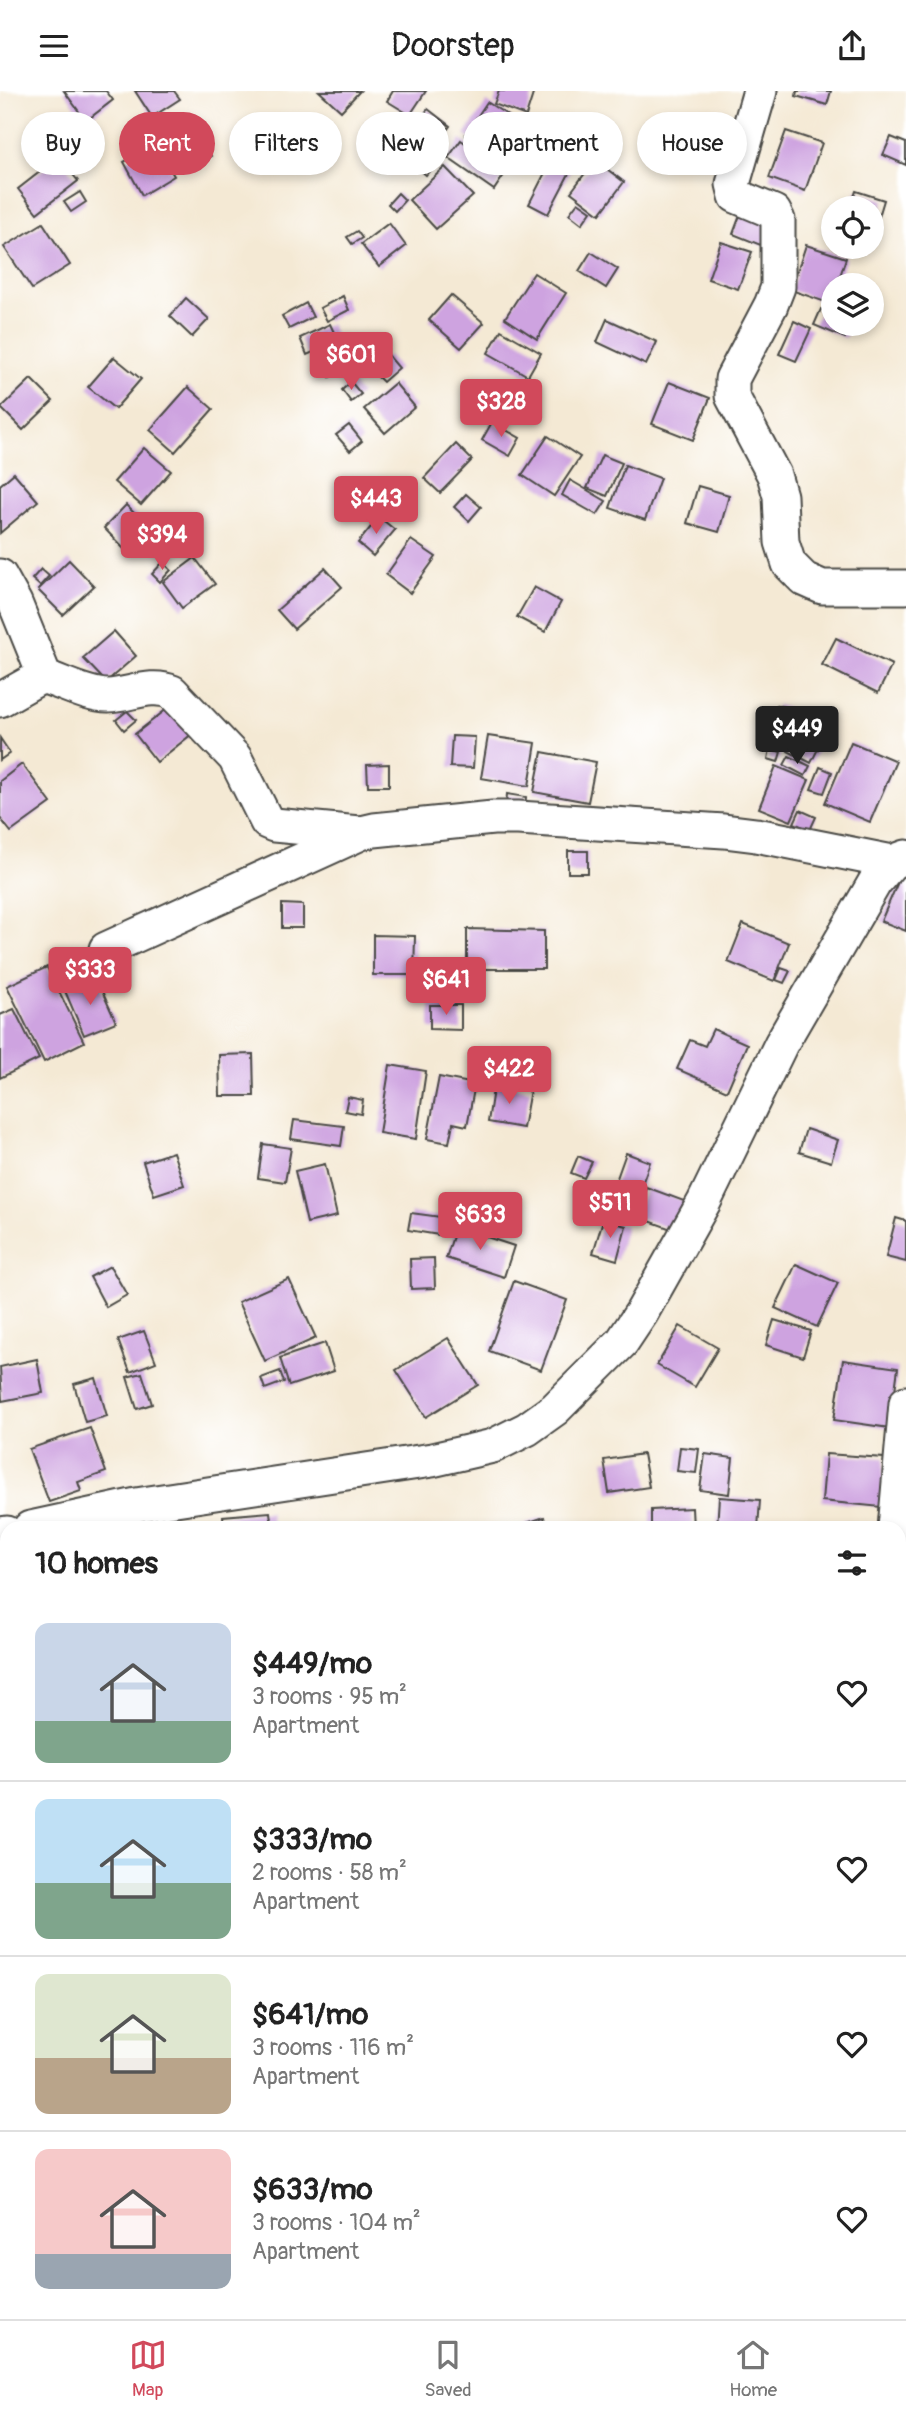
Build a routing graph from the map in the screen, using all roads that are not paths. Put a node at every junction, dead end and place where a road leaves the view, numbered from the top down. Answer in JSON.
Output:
{"nodes":[{"id":1,"x":761,"y":91,"type":"edge"},
{"id":2,"x":0,"y":576,"type":"edge"},
{"id":3,"x":906,"y":587,"type":"edge"},
{"id":4,"x":45,"y":677,"type":"junction"},
{"id":5,"x":0,"y":701,"type":"edge"},
{"id":6,"x":361,"y":833,"type":"junction"},
{"id":7,"x":899,"y":859,"type":"edge"},
{"id":8,"x":106,"y":949,"type":"dead end"},
{"id":9,"x":906,"y":1403,"type":"edge"},
{"id":10,"x":62,"y":1521,"type":"edge"},
{"id":11,"x":896,"y":1521,"type":"edge"}],
"edges":[{"from":1,"to":3,"type":"street"},
{"from":2,"to":4,"type":"street"},
{"from":4,"to":5,"type":"street"},
{"from":4,"to":6,"type":"street"},
{"from":6,"to":7,"type":"street"},
{"from":6,"to":8,"type":"street"},
{"from":7,"to":10,"type":"street"},
{"from":9,"to":11,"type":"street"}]}
